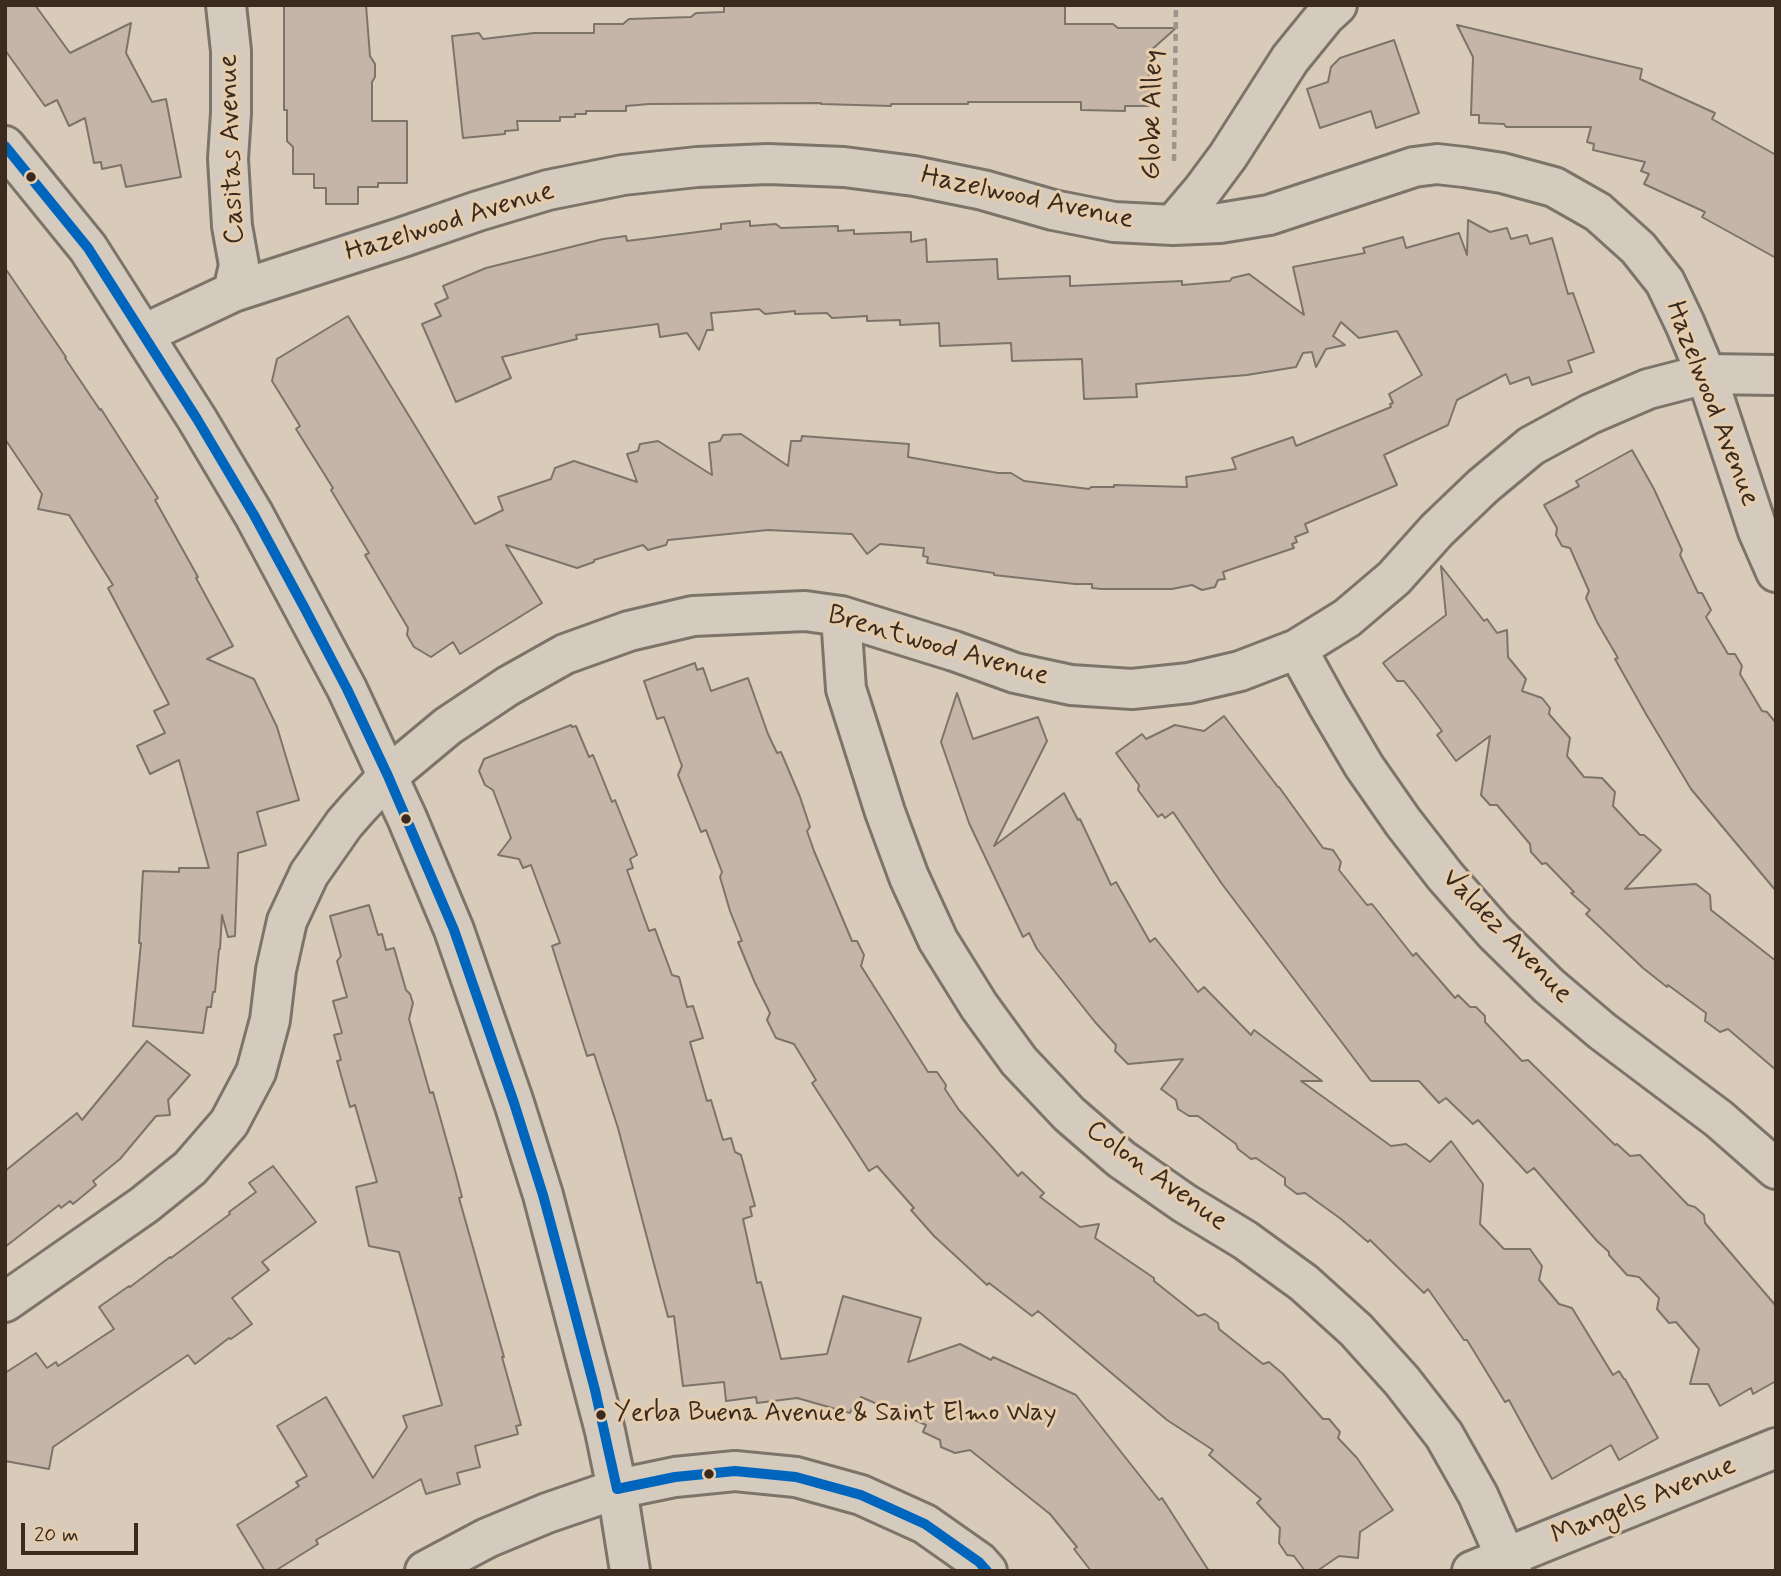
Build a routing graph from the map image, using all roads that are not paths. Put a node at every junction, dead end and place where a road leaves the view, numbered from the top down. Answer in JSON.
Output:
{"nodes":[{"id":1,"x":226,"y":5,"type":"edge"},
{"id":2,"x":1337,"y":5,"type":"edge"},
{"id":3,"x":5,"y":146,"type":"edge"},
{"id":4,"x":1173,"y":225,"type":"junction"},
{"id":5,"x":233,"y":292,"type":"junction"},
{"id":6,"x":144,"y":334,"type":"junction"},
{"id":7,"x":1706,"y":374,"type":"junction"},
{"id":8,"x":1776,"y":375,"type":"edge"},
{"id":9,"x":1776,"y":572,"type":"edge"},
{"id":10,"x":841,"y":616,"type":"junction"},
{"id":11,"x":1297,"y":649,"type":"junction"},
{"id":12,"x":388,"y":776,"type":"junction"},
{"id":13,"x":1776,"y":1170,"type":"edge"},
{"id":14,"x":5,"y":1302,"type":"edge"},
{"id":15,"x":1776,"y":1448,"type":"edge"},
{"id":16,"x":617,"y":1489,"type":"junction"},
{"id":17,"x":1510,"y":1564,"type":"edge"},
{"id":18,"x":425,"y":1571,"type":"edge"},
{"id":19,"x":630,"y":1571,"type":"edge"},
{"id":20,"x":987,"y":1571,"type":"edge"},
{"id":21,"x":1472,"y":1571,"type":"edge"}],
"edges":[{"from":1,"to":5,"type":"street","name":"Casitas Avenue"},
{"from":2,"to":4,"type":"street"},
{"from":3,"to":6,"type":"street"},
{"from":4,"to":5,"type":"street","name":"Hazelwood Avenue"},
{"from":4,"to":7,"type":"street","name":"Hazelwood Avenue"},
{"from":5,"to":6,"type":"street","name":"Hazelwood Avenue"},
{"from":6,"to":12,"type":"street"},
{"from":7,"to":8,"type":"street","name":"Brentwood Avenue"},
{"from":7,"to":9,"type":"street","name":"Hazelwood Avenue"},
{"from":7,"to":11,"type":"street","name":"Brentwood Avenue"},
{"from":10,"to":11,"type":"street","name":"Brentwood Avenue"},
{"from":10,"to":12,"type":"street","name":"Brentwood Avenue"},
{"from":10,"to":17,"type":"street","name":"Colon Avenue"},
{"from":11,"to":13,"type":"street","name":"Valdez Avenue"},
{"from":12,"to":14,"type":"street","name":"Brentwood Avenue"},
{"from":12,"to":16,"type":"street"},
{"from":15,"to":17,"type":"street","name":"Mangels Avenue"},
{"from":16,"to":18,"type":"street"},
{"from":16,"to":19,"type":"street"},
{"from":16,"to":20,"type":"street"},
{"from":17,"to":21,"type":"street","name":"Mangels Avenue"}]}
